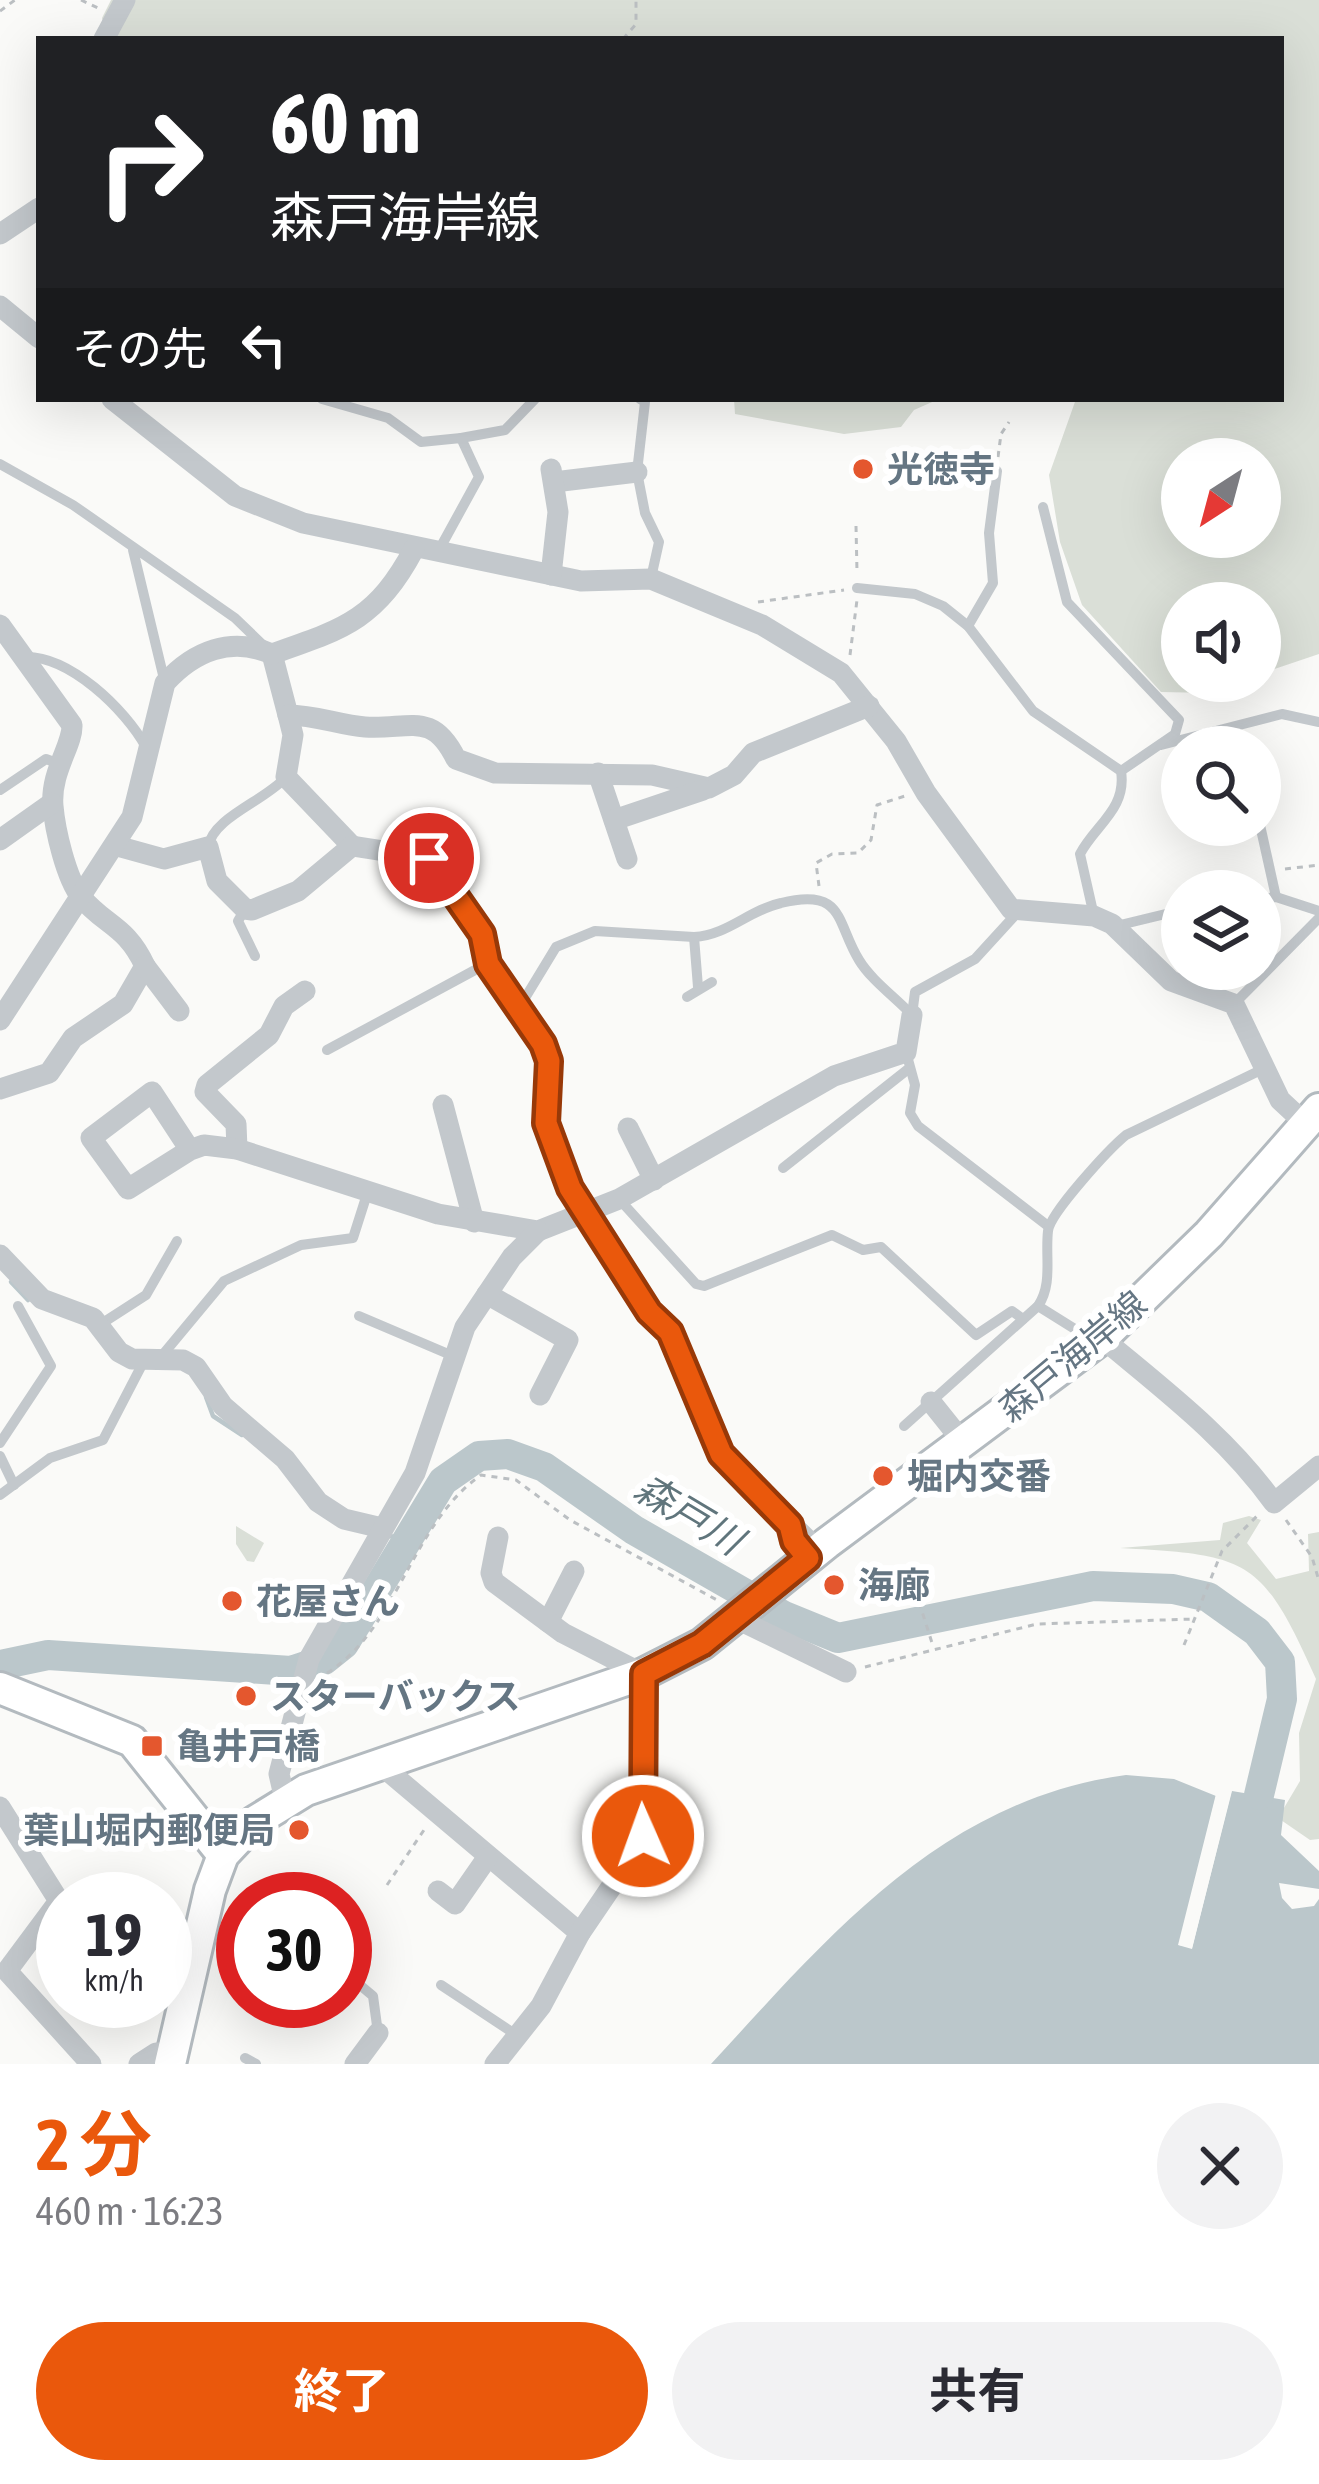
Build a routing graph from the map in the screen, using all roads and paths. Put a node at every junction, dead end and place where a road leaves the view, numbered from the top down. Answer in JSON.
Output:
{"nodes":[{"id":1,"x":15,"y":0,"type":"edge"},
{"id":2,"x":125,"y":0,"type":"edge"},
{"id":3,"x":636,"y":0,"type":"edge"},
{"id":4,"x":0,"y":11,"type":"edge"},
{"id":5,"x":106,"y":36,"type":"edge"},
{"id":6,"x":625,"y":36,"type":"edge"},
{"id":7,"x":36,"y":210,"type":"edge"},
{"id":8,"x":0,"y":234,"type":"edge"},
{"id":9,"x":0,"y":306,"type":"edge"},
{"id":10,"x":36,"y":336,"type":"edge"},
{"id":11,"x":116,"y":402,"type":"edge"},
{"id":12,"x":332,"y":402,"type":"edge"},
{"id":13,"x":533,"y":402,"type":"edge"},
{"id":14,"x":646,"y":402,"type":"edge"},
{"id":15,"x":1009,"y":422,"type":"dead end"},
{"id":16,"x":461,"y":438,"type":"junction"},
{"id":17,"x":0,"y":464,"type":"edge"},
{"id":18,"x":997,"y":471,"type":"joint"},
{"id":19,"x":637,"y":472,"type":"junction"},
{"id":20,"x":1043,"y":507,"type":"dead end"},
{"id":21,"x":856,"y":526,"type":"dead end"},
{"id":22,"x":413,"y":549,"type":"junction"},
{"id":23,"x":133,"y":550,"type":"junction"},
{"id":24,"x":437,"y":553,"type":"junction"},
{"id":25,"x":551,"y":575,"type":"junction"},
{"id":26,"x":651,"y":579,"type":"junction"},
{"id":27,"x":857,"y":588,"type":"junction"},
{"id":28,"x":721,"y":607,"type":"junction"},
{"id":29,"x":0,"y":625,"type":"edge"},
{"id":30,"x":968,"y":626,"type":"junction"},
{"id":31,"x":272,"y":654,"type":"junction"},
{"id":32,"x":24,"y":657,"type":"junction"},
{"id":33,"x":841,"y":673,"type":"junction"},
{"id":34,"x":165,"y":683,"type":"junction"},
{"id":35,"x":869,"y":706,"type":"junction"},
{"id":36,"x":288,"y":715,"type":"junction"},
{"id":37,"x":1319,"y":722,"type":"edge"},
{"id":38,"x":1180,"y":726,"type":"edge"},
{"id":39,"x":1234,"y":726,"type":"edge"},
{"id":40,"x":1161,"y":746,"type":"edge"},
{"id":41,"x":146,"y":747,"type":"junction"},
{"id":42,"x":57,"y":764,"type":"junction"},
{"id":43,"x":1120,"y":771,"type":"junction"},
{"id":44,"x":598,"y":773,"type":"junction"},
{"id":45,"x":286,"y":777,"type":"junction"},
{"id":46,"x":709,"y":788,"type":"junction"},
{"id":47,"x":0,"y":790,"type":"edge"},
{"id":48,"x":925,"y":791,"type":"junction"},
{"id":49,"x":52,"y":803,"type":"junction"},
{"id":50,"x":614,"y":820,"type":"junction"},
{"id":51,"x":0,"y":840,"type":"edge"},
{"id":52,"x":116,"y":846,"type":"junction"},
{"id":53,"x":352,"y":846,"type":"junction"},
{"id":54,"x":208,"y":847,"type":"junction"},
{"id":55,"x":627,"y":859,"type":"dead end"},
{"id":56,"x":1319,"y":865,"type":"edge"},
{"id":57,"x":1278,"y":870,"type":"edge"},
{"id":58,"x":80,"y":896,"type":"junction"},
{"id":59,"x":1281,"y":899,"type":"edge"},
{"id":60,"x":822,"y":903,"type":"junction"},
{"id":61,"x":245,"y":909,"type":"junction"},
{"id":62,"x":1018,"y":912,"type":"junction"},
{"id":63,"x":1161,"y":915,"type":"edge"},
{"id":64,"x":1319,"y":915,"type":"edge"},
{"id":65,"x":1094,"y":916,"type":"junction"},
{"id":66,"x":1116,"y":926,"type":"junction"},
{"id":67,"x":694,"y":937,"type":"junction"},
{"id":68,"x":255,"y":956,"type":"dead end"},
{"id":69,"x":488,"y":964,"type":"junction"},
{"id":70,"x":145,"y":966,"type":"junction"},
{"id":71,"x":712,"y":982,"type":"dead end"},
{"id":72,"x":698,"y":987,"type":"junction"},
{"id":73,"x":305,"y":991,"type":"dead end"},
{"id":74,"x":687,"y":997,"type":"dead end"},
{"id":75,"x":1234,"y":1004,"type":"junction"},
{"id":76,"x":519,"y":1008,"type":"junction"},
{"id":77,"x":179,"y":1011,"type":"dead end"},
{"id":78,"x":912,"y":1015,"type":"junction"},
{"id":79,"x":0,"y":1020,"type":"edge"},
{"id":80,"x":328,"y":1050,"type":"dead end"},
{"id":81,"x":906,"y":1061,"type":"junction"},
{"id":82,"x":1263,"y":1069,"type":"junction"},
{"id":83,"x":0,"y":1089,"type":"edge"},
{"id":84,"x":443,"y":1105,"type":"dead end"},
{"id":85,"x":1315,"y":1122,"type":"edge"},
{"id":86,"x":628,"y":1128,"type":"dead end"},
{"id":87,"x":237,"y":1149,"type":"junction"},
{"id":88,"x":190,"y":1150,"type":"junction"},
{"id":89,"x":783,"y":1168,"type":"dead end"},
{"id":90,"x":654,"y":1180,"type":"junction"},
{"id":91,"x":368,"y":1191,"type":"junction"},
{"id":92,"x":619,"y":1199,"type":"junction"},
{"id":93,"x":585,"y":1213,"type":"junction"},
{"id":94,"x":474,"y":1222,"type":"junction"},
{"id":95,"x":1048,"y":1226,"type":"junction"},
{"id":96,"x":538,"y":1231,"type":"junction"},
{"id":97,"x":177,"y":1241,"type":"dead end"},
{"id":98,"x":0,"y":1255,"type":"edge"},
{"id":99,"x":487,"y":1294,"type":"junction"},
{"id":100,"x":18,"y":1306,"type":"dead end"},
{"id":101,"x":1038,"y":1306,"type":"junction"},
{"id":102,"x":359,"y":1316,"type":"dead end"},
{"id":103,"x":1023,"y":1319,"type":"junction"},
{"id":104,"x":100,"y":1324,"type":"junction"},
{"id":105,"x":1099,"y":1340,"type":"junction"},
{"id":106,"x":453,"y":1356,"type":"junction"},
{"id":107,"x":147,"y":1364,"type":"junction"},
{"id":108,"x":539,"y":1395,"type":"dead end"},
{"id":109,"x":932,"y":1402,"type":"junction"},
{"id":110,"x":904,"y":1426,"type":"dead end"},
{"id":111,"x":963,"y":1442,"type":"junction"},
{"id":112,"x":0,"y":1443,"type":"edge"},
{"id":113,"x":0,"y":1456,"type":"edge"},
{"id":114,"x":1319,"y":1466,"type":"edge"},
{"id":115,"x":14,"y":1485,"type":"junction"},
{"id":116,"x":0,"y":1495,"type":"edge"},
{"id":117,"x":1274,"y":1503,"type":"junction"},
{"id":118,"x":378,"y":1534,"type":"junction"},
{"id":119,"x":498,"y":1537,"type":"dead end"},
{"id":120,"x":808,"y":1558,"type":"junction"},
{"id":121,"x":574,"y":1571,"type":"dead end"},
{"id":122,"x":1319,"y":1581,"type":"edge"},
{"id":123,"x":919,"y":1602,"type":"dead end"},
{"id":124,"x":735,"y":1618,"type":"junction"},
{"id":125,"x":1195,"y":1619,"type":"junction"},
{"id":126,"x":548,"y":1622,"type":"junction"},
{"id":127,"x":1184,"y":1645,"type":"dead end"},
{"id":128,"x":934,"y":1649,"type":"junction"},
{"id":129,"x":846,"y":1672,"type":"joint"},
{"id":130,"x":644,"y":1674,"type":"junction"},
{"id":131,"x":1,"y":1690,"type":"edge"},
{"id":132,"x":382,"y":1766,"type":"junction"},
{"id":133,"x":286,"y":1800,"type":"junction"},
{"id":134,"x":0,"y":1807,"type":"edge"},
{"id":135,"x":435,"y":1815,"type":"junction"},
{"id":136,"x":223,"y":1855,"type":"junction"},
{"id":137,"x":487,"y":1858,"type":"junction"},
{"id":138,"x":387,"y":1886,"type":"dead end"},
{"id":139,"x":438,"y":1892,"type":"dead end"},
{"id":140,"x":580,"y":1933,"type":"junction"},
{"id":141,"x":2,"y":1971,"type":"edge"},
{"id":142,"x":441,"y":1984,"type":"dead end"},
{"id":143,"x":372,"y":1995,"type":"edge"},
{"id":144,"x":378,"y":2033,"type":"joint"},
{"id":145,"x":518,"y":2036,"type":"junction"},
{"id":146,"x":171,"y":2059,"type":"edge"},
{"id":147,"x":91,"y":2064,"type":"edge"},
{"id":148,"x":139,"y":2064,"type":"edge"},
{"id":149,"x":355,"y":2064,"type":"edge"},
{"id":150,"x":495,"y":2064,"type":"edge"}],
"edges":[{"from":1,"to":4,"type":"path"},
{"from":2,"to":5,"type":"street"},
{"from":3,"to":6,"type":"path"},
{"from":7,"to":8,"type":"street"},
{"from":9,"to":10,"type":"street"},
{"from":11,"to":22,"type":"street"},
{"from":12,"to":16,"type":"lane"},
{"from":13,"to":16,"type":"lane"},
{"from":14,"to":19,"type":"lane"},
{"from":15,"to":18,"type":"path"},
{"from":16,"to":24,"type":"lane"},
{"from":17,"to":23,"type":"lane"},
{"from":18,"to":30,"type":"lane"},
{"from":19,"to":25,"type":"street"},
{"from":19,"to":26,"type":"lane"},
{"from":20,"to":38,"type":"lane"},
{"from":21,"to":27,"type":"path"},
{"from":22,"to":24,"type":"street"},
{"from":22,"to":31,"type":"street"},
{"from":23,"to":31,"type":"lane"},
{"from":23,"to":34,"type":"lane"},
{"from":24,"to":25,"type":"street"},
{"from":25,"to":26,"type":"street"},
{"from":26,"to":28,"type":"street"},
{"from":27,"to":28,"type":"path"},
{"from":27,"to":30,"type":"lane"},
{"from":27,"to":33,"type":"path"},
{"from":28,"to":33,"type":"street"},
{"from":29,"to":32,"type":"street"},
{"from":30,"to":43,"type":"lane"},
{"from":31,"to":34,"type":"street"},
{"from":31,"to":36,"type":"street"},
{"from":32,"to":41,"type":"lane"},
{"from":32,"to":42,"type":"street"},
{"from":33,"to":35,"type":"street"},
{"from":34,"to":41,"type":"street"},
{"from":35,"to":46,"type":"street"},
{"from":35,"to":48,"type":"street"},
{"from":36,"to":44,"type":"street"},
{"from":36,"to":45,"type":"street"},
{"from":37,"to":39,"type":"lane"},
{"from":40,"to":43,"type":"lane"},
{"from":41,"to":52,"type":"street"},
{"from":42,"to":47,"type":"lane"},
{"from":42,"to":49,"type":"street"},
{"from":43,"to":65,"type":"lane"},
{"from":44,"to":46,"type":"street"},
{"from":44,"to":50,"type":"street"},
{"from":45,"to":53,"type":"street"},
{"from":45,"to":54,"type":"lane"},
{"from":46,"to":50,"type":"street"},
{"from":48,"to":60,"type":"path"},
{"from":48,"to":62,"type":"street"},
{"from":49,"to":51,"type":"street"},
{"from":49,"to":58,"type":"street"},
{"from":50,"to":55,"type":"street"},
{"from":52,"to":54,"type":"street"},
{"from":52,"to":58,"type":"street"},
{"from":53,"to":61,"type":"street"},
{"from":53,"to":69,"type":"street"},
{"from":54,"to":61,"type":"street"},
{"from":56,"to":57,"type":"path"},
{"from":58,"to":70,"type":"street"},
{"from":58,"to":79,"type":"street"},
{"from":59,"to":64,"type":"lane"},
{"from":60,"to":67,"type":"lane"},
{"from":60,"to":78,"type":"lane"},
{"from":61,"to":68,"type":"lane"},
{"from":62,"to":65,"type":"street"},
{"from":62,"to":78,"type":"lane"},
{"from":63,"to":66,"type":"lane"},
{"from":64,"to":75,"type":"lane"},
{"from":65,"to":66,"type":"street"},
{"from":66,"to":75,"type":"street"},
{"from":67,"to":72,"type":"lane"},
{"from":67,"to":76,"type":"lane"},
{"from":69,"to":76,"type":"street"},
{"from":69,"to":80,"type":"lane"},
{"from":70,"to":77,"type":"street"},
{"from":70,"to":83,"type":"street"},
{"from":71,"to":72,"type":"lane"},
{"from":72,"to":74,"type":"lane"},
{"from":73,"to":87,"type":"street"},
{"from":75,"to":82,"type":"street"},
{"from":76,"to":93,"type":"street"},
{"from":78,"to":81,"type":"street"},
{"from":81,"to":89,"type":"lane"},
{"from":81,"to":90,"type":"street"},
{"from":81,"to":95,"type":"lane"},
{"from":82,"to":85,"type":"street"},
{"from":82,"to":95,"type":"lane"},
{"from":84,"to":94,"type":"street"},
{"from":85,"to":105,"type":"main road","name":"森戸海岸線"},
{"from":86,"to":90,"type":"street"},
{"from":87,"to":88,"type":"street"},
{"from":87,"to":91,"type":"street"},
{"from":88,"to":88,"type":"street"},
{"from":90,"to":92,"type":"street"},
{"from":91,"to":94,"type":"street"},
{"from":91,"to":107,"type":"lane"},
{"from":92,"to":93,"type":"street"},
{"from":92,"to":103,"type":"lane"},
{"from":93,"to":96,"type":"street"},
{"from":93,"to":120,"type":"street"},
{"from":94,"to":96,"type":"street"},
{"from":95,"to":101,"type":"lane"},
{"from":96,"to":99,"type":"street"},
{"from":97,"to":104,"type":"lane"},
{"from":98,"to":104,"type":"street"},
{"from":99,"to":106,"type":"street"},
{"from":99,"to":108,"type":"street"},
{"from":100,"to":112,"type":"lane"},
{"from":101,"to":103,"type":"lane"},
{"from":101,"to":105,"type":"lane"},
{"from":102,"to":106,"type":"lane"},
{"from":103,"to":109,"type":"lane"},
{"from":104,"to":107,"type":"street"},
{"from":105,"to":111,"type":"main road","name":"森戸海岸線"},
{"from":105,"to":117,"type":"street"},
{"from":106,"to":118,"type":"street"},
{"from":107,"to":115,"type":"lane"},
{"from":107,"to":118,"type":"street"},
{"from":109,"to":110,"type":"lane"},
{"from":109,"to":111,"type":"street"},
{"from":111,"to":120,"type":"main road","name":"森戸海岸線"},
{"from":113,"to":115,"type":"lane"},
{"from":114,"to":117,"type":"street"},
{"from":115,"to":116,"type":"lane"},
{"from":117,"to":122,"type":"path"},
{"from":117,"to":125,"type":"path"},
{"from":118,"to":133,"type":"street"},
{"from":119,"to":126,"type":"street"},
{"from":120,"to":124,"type":"main road","name":"森戸海岸線"},
{"from":121,"to":126,"type":"street"},
{"from":123,"to":128,"type":"path"},
{"from":124,"to":129,"type":"street"},
{"from":124,"to":130,"type":"main road","name":"森戸海岸線"},
{"from":125,"to":127,"type":"path"},
{"from":125,"to":128,"type":"path"},
{"from":126,"to":130,"type":"street"},
{"from":128,"to":129,"type":"path"},
{"from":130,"to":132,"type":"main road","name":"森戸海岸線"},
{"from":130,"to":140,"type":"street"},
{"from":131,"to":136,"type":"main road"},
{"from":132,"to":133,"type":"main road","name":"森戸海岸線"},
{"from":132,"to":135,"type":"street"},
{"from":133,"to":136,"type":"main road","name":"森戸海岸線"},
{"from":134,"to":141,"type":"street"},
{"from":135,"to":137,"type":"street"},
{"from":135,"to":138,"type":"path"},
{"from":136,"to":146,"type":"main road","name":"森戸海岸線"},
{"from":137,"to":139,"type":"street"},
{"from":137,"to":140,"type":"street"},
{"from":140,"to":145,"type":"street"},
{"from":141,"to":147,"type":"street"},
{"from":142,"to":145,"type":"lane"},
{"from":143,"to":144,"type":"lane"},
{"from":144,"to":149,"type":"street"},
{"from":145,"to":150,"type":"street"},
{"from":146,"to":148,"type":"street"}]}
